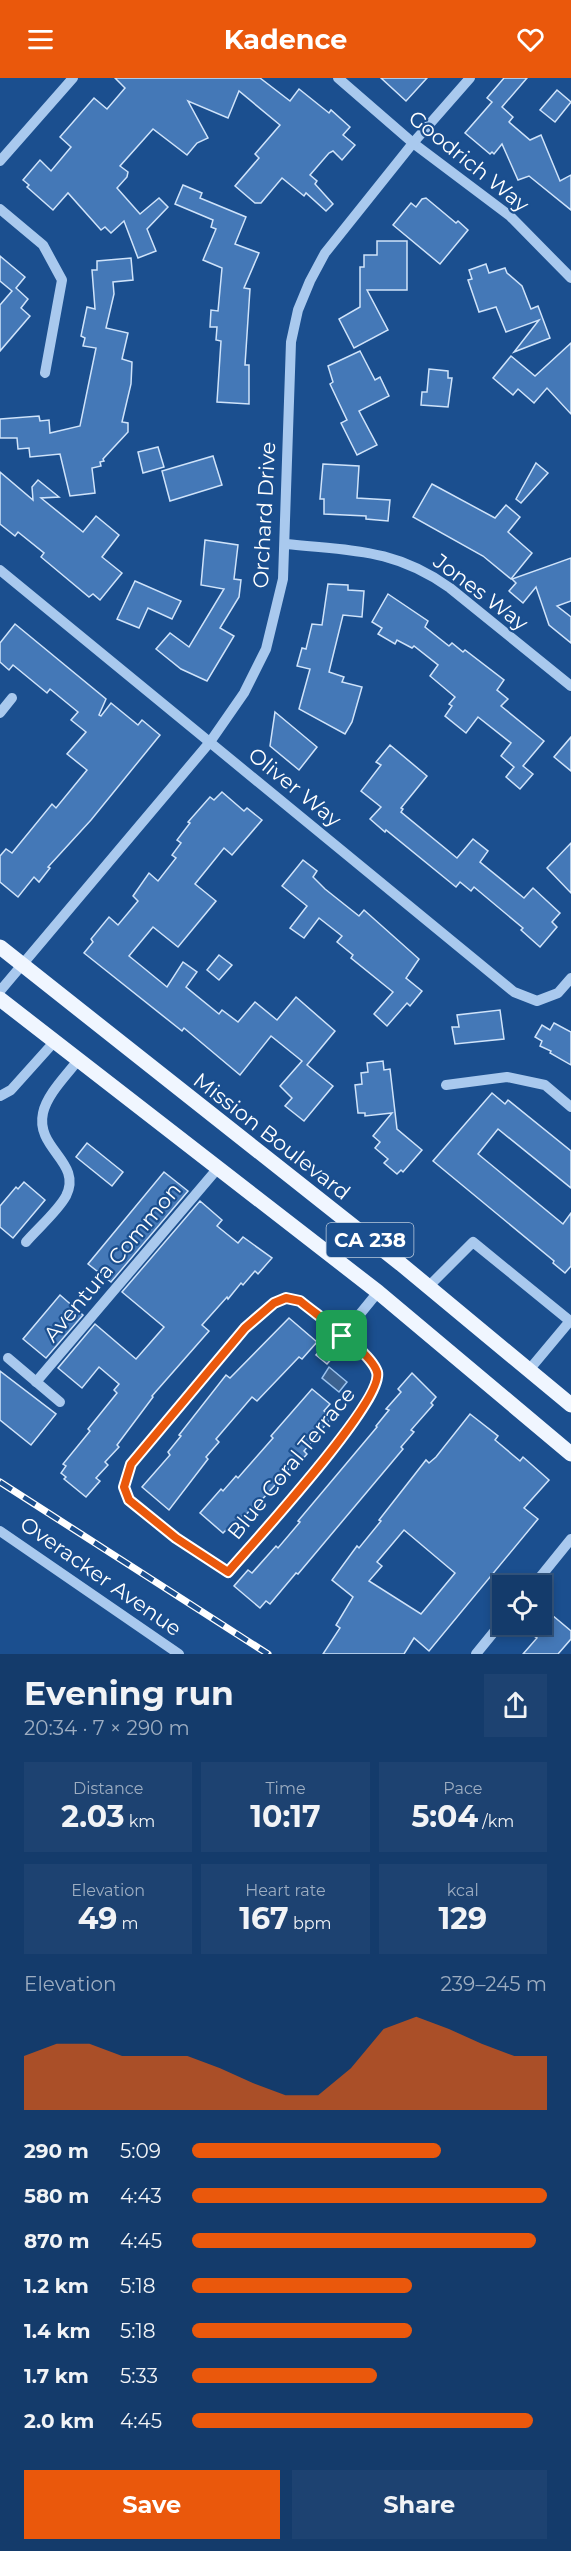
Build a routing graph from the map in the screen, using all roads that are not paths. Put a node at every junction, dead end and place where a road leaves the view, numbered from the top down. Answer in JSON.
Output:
{"nodes":[{"id":1,"x":73,"y":78,"type":"edge"},
{"id":2,"x":338,"y":78,"type":"edge"},
{"id":3,"x":470,"y":78,"type":"edge"},
{"id":4,"x":413,"y":143,"type":"junction"},
{"id":5,"x":0,"y":161,"type":"edge"},
{"id":6,"x":0,"y":209,"type":"edge"},
{"id":7,"x":571,"y":278,"type":"edge"},
{"id":8,"x":45,"y":374,"type":"dead end"},
{"id":9,"x":286,"y":544,"type":"junction"},
{"id":10,"x":0,"y":570,"type":"edge"},
{"id":11,"x":571,"y":686,"type":"edge"},
{"id":12,"x":12,"y":698,"type":"dead end"},
{"id":13,"x":0,"y":713,"type":"edge"},
{"id":14,"x":210,"y":742,"type":"junction"},
{"id":15,"x":0,"y":947,"type":"edge"},
{"id":16,"x":21,"y":965,"type":"junction"},
{"id":17,"x":571,"y":978,"type":"edge"},
{"id":18,"x":0,"y":991,"type":"edge"},
{"id":19,"x":0,"y":999,"type":"edge"},
{"id":20,"x":55,"y":1041,"type":"junction"},
{"id":21,"x":78,"y":1060,"type":"junction"},
{"id":22,"x":446,"y":1085,"type":"dead end"},
{"id":23,"x":0,"y":1096,"type":"edge"},
{"id":24,"x":571,"y":1107,"type":"edge"},
{"id":25,"x":218,"y":1168,"type":"junction"},
{"id":26,"x":26,"y":1242,"type":"dead end"},
{"id":27,"x":428,"y":1287,"type":"junction"},
{"id":28,"x":378,"y":1292,"type":"junction"},
{"id":29,"x":342,"y":1336,"type":"junction"},
{"id":30,"x":8,"y":1358,"type":"dead end"},
{"id":31,"x":529,"y":1370,"type":"junction"},
{"id":32,"x":36,"y":1382,"type":"junction"},
{"id":33,"x":60,"y":1402,"type":"dead end"},
{"id":34,"x":571,"y":1405,"type":"edge"},
{"id":35,"x":571,"y":1454,"type":"edge"},
{"id":36,"x":0,"y":1531,"type":"edge"},
{"id":37,"x":571,"y":1539,"type":"edge"},
{"id":38,"x":541,"y":1575,"type":"edge"},
{"id":39,"x":492,"y":1634,"type":"edge"},
{"id":40,"x":179,"y":1654,"type":"edge"},
{"id":41,"x":476,"y":1654,"type":"edge"}],
"edges":[{"from":1,"to":5,"type":"street"},
{"from":2,"to":4,"type":"street","name":"Goodrich Way"},
{"from":3,"to":4,"type":"street","name":"Orchard Drive"},
{"from":4,"to":7,"type":"street","name":"Goodrich Way"},
{"from":4,"to":9,"type":"street","name":"Orchard Drive"},
{"from":6,"to":8,"type":"street"},
{"from":9,"to":11,"type":"street","name":"Jones Way"},
{"from":9,"to":14,"type":"street","name":"Orchard Drive"},
{"from":10,"to":14,"type":"street","name":"Oliver Way"},
{"from":12,"to":13,"type":"street"},
{"from":14,"to":16,"type":"street","name":"Orchard Drive"},
{"from":14,"to":17,"type":"street","name":"Oliver Way"},
{"from":15,"to":16,"type":"main road","name":"Mission Boulevard","number":"CA 238"},
{"from":16,"to":18,"type":"street","name":"Orchard Drive"},
{"from":16,"to":27,"type":"main road","name":"Mission Boulevard","number":"CA 238"},
{"from":19,"to":20,"type":"main road","number":"CA 238"},
{"from":20,"to":21,"type":"main road","number":"CA 238"},
{"from":20,"to":23,"type":"street"},
{"from":21,"to":25,"type":"main road","number":"CA 238"},
{"from":21,"to":26,"type":"street"},
{"from":22,"to":24,"type":"street"},
{"from":25,"to":28,"type":"main road","number":"CA 238"},
{"from":25,"to":32,"type":"street","name":"Aventura Common"},
{"from":27,"to":31,"type":"main road","name":"Mission Boulevard","number":"CA 238"},
{"from":27,"to":31,"type":"street"},
{"from":28,"to":29,"type":"street"},
{"from":28,"to":35,"type":"main road","number":"CA 238"},
{"from":29,"to":29,"type":"street","name":"Blue Coral Terrace"},
{"from":30,"to":32,"type":"street"},
{"from":31,"to":34,"type":"main road","name":"Mission Boulevard","number":"CA 238"},
{"from":32,"to":33,"type":"street"},
{"from":36,"to":40,"type":"street","name":"Overacker Avenue"},
{"from":37,"to":38,"type":"street"},
{"from":39,"to":41,"type":"street"}]}
